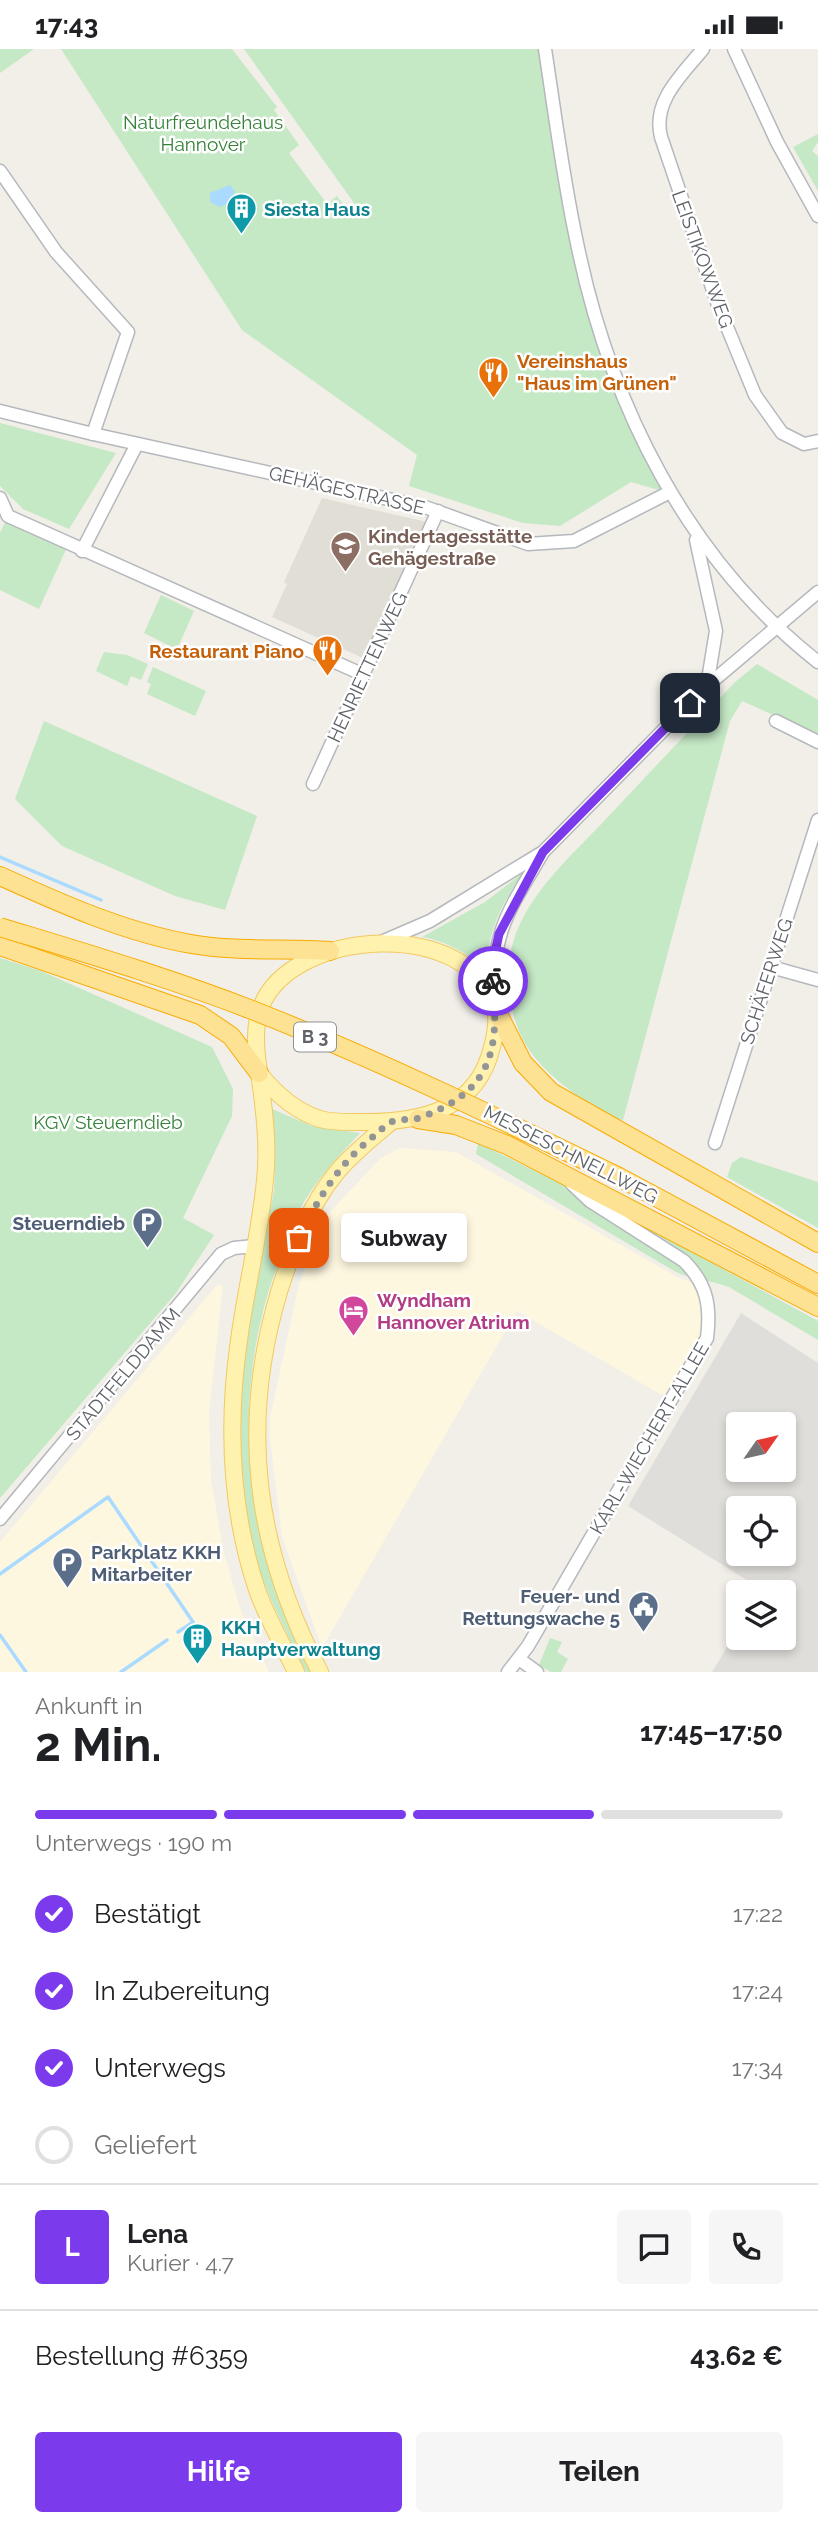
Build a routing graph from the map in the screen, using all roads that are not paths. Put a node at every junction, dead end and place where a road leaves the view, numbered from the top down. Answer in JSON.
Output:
{"nodes":[{"id":1,"x":545,"y":49,"type":"edge"},
{"id":2,"x":703,"y":49,"type":"edge"},
{"id":3,"x":734,"y":49,"type":"edge"},
{"id":4,"x":0,"y":171,"type":"edge"},
{"id":5,"x":818,"y":216,"type":"edge"},
{"id":6,"x":0,"y":411,"type":"edge"},
{"id":7,"x":93,"y":434,"type":"junction"},
{"id":8,"x":818,"y":441,"type":"edge"},
{"id":9,"x":137,"y":445,"type":"junction"},
{"id":10,"x":668,"y":493,"type":"junction"},
{"id":11,"x":0,"y":498,"type":"edge"},
{"id":12,"x":438,"y":511,"type":"junction"},
{"id":13,"x":694,"y":533,"type":"junction"},
{"id":14,"x":82,"y":551,"type":"junction"},
{"id":15,"x":818,"y":592,"type":"edge"},
{"id":16,"x":776,"y":625,"type":"junction"},
{"id":17,"x":818,"y":662,"type":"edge"},
{"id":18,"x":364,"y":675,"type":"junction"},
{"id":19,"x":707,"y":686,"type":"junction"},
{"id":20,"x":776,"y":721,"type":"dead end"},
{"id":21,"x":818,"y":742,"type":"edge"},
{"id":22,"x":313,"y":784,"type":"dead end"},
{"id":23,"x":818,"y":820,"type":"edge"},
{"id":24,"x":543,"y":852,"type":"junction"},
{"id":25,"x":0,"y":876,"type":"edge"},
{"id":26,"x":0,"y":927,"type":"edge"},
{"id":27,"x":378,"y":943,"type":"junction"},
{"id":28,"x":0,"y":946,"type":"edge"},
{"id":29,"x":330,"y":951,"type":"junction"},
{"id":30,"x":771,"y":967,"type":"junction"},
{"id":31,"x":818,"y":980,"type":"edge"},
{"id":32,"x":496,"y":1010,"type":"junction"},
{"id":33,"x":259,"y":1073,"type":"junction"},
{"id":34,"x":418,"y":1119,"type":"junction"},
{"id":35,"x":391,"y":1122,"type":"junction"},
{"id":36,"x":715,"y":1143,"type":"dead end"},
{"id":37,"x":557,"y":1169,"type":"junction"},
{"id":38,"x":818,"y":1243,"type":"edge"},
{"id":39,"x":254,"y":1246,"type":"junction"},
{"id":40,"x":818,"y":1284,"type":"edge"},
{"id":41,"x":818,"y":1307,"type":"edge"},
{"id":42,"x":0,"y":1519,"type":"edge"},
{"id":43,"x":519,"y":1659,"type":"junction"},
{"id":44,"x":296,"y":1672,"type":"edge"},
{"id":45,"x":320,"y":1672,"type":"edge"},
{"id":46,"x":508,"y":1672,"type":"edge"},
{"id":47,"x":537,"y":1672,"type":"edge"}],
"edges":[{"from":1,"to":10,"type":"street"},
{"from":2,"to":8,"type":"street","name":"LEISTIKOWWEG"},
{"from":3,"to":5,"type":"street"},
{"from":4,"to":7,"type":"street"},
{"from":6,"to":7,"type":"street","name":"GEHÄGESTRASSE"},
{"from":7,"to":9,"type":"street","name":"GEHÄGESTRASSE"},
{"from":9,"to":12,"type":"street","name":"GEHÄGESTRASSE"},
{"from":9,"to":14,"type":"street"},
{"from":10,"to":12,"type":"street","name":"GEHÄGESTRASSE"},
{"from":10,"to":13,"type":"street"},
{"from":11,"to":14,"type":"street"},
{"from":12,"to":18,"type":"street","name":"HENRIETTENWEG"},
{"from":13,"to":16,"type":"street"},
{"from":13,"to":19,"type":"street"},
{"from":14,"to":18,"type":"street"},
{"from":15,"to":16,"type":"street"},
{"from":16,"to":17,"type":"street"},
{"from":16,"to":19,"type":"street"},
{"from":18,"to":22,"type":"street","name":"HENRIETTENWEG"},
{"from":19,"to":24,"type":"street"},
{"from":20,"to":21,"type":"street"},
{"from":23,"to":30,"type":"street","name":"SCHÄFERWEG"},
{"from":24,"to":27,"type":"street"},
{"from":24,"to":32,"type":"street"},
{"from":25,"to":29,"type":"highway"},
{"from":26,"to":40,"type":"highway","name":"MESSESCHNELLWEG","number":"B 3","bridge":true},
{"from":27,"to":29,"type":"main road"},
{"from":27,"to":32,"type":"main road"},
{"from":28,"to":33,"type":"highway"},
{"from":29,"to":33,"type":"main road"},
{"from":30,"to":31,"type":"street"},
{"from":30,"to":36,"type":"street","name":"SCHÄFERWEG"},
{"from":32,"to":34,"type":"main road"},
{"from":32,"to":38,"type":"highway"},
{"from":33,"to":35,"type":"main road"},
{"from":33,"to":39,"type":"main road"},
{"from":34,"to":35,"type":"main road"},
{"from":34,"to":37,"type":"highway"},
{"from":35,"to":45,"type":"main road"},
{"from":37,"to":41,"type":"highway"},
{"from":37,"to":43,"type":"street","name":"KARL-WIECHERT-ALLEE"},
{"from":39,"to":42,"type":"street","name":"STADTFELDDAMM"},
{"from":39,"to":44,"type":"main road"},
{"from":43,"to":46,"type":"street","name":"KARL-WIECHERT-ALLEE"},
{"from":43,"to":47,"type":"street"}]}
